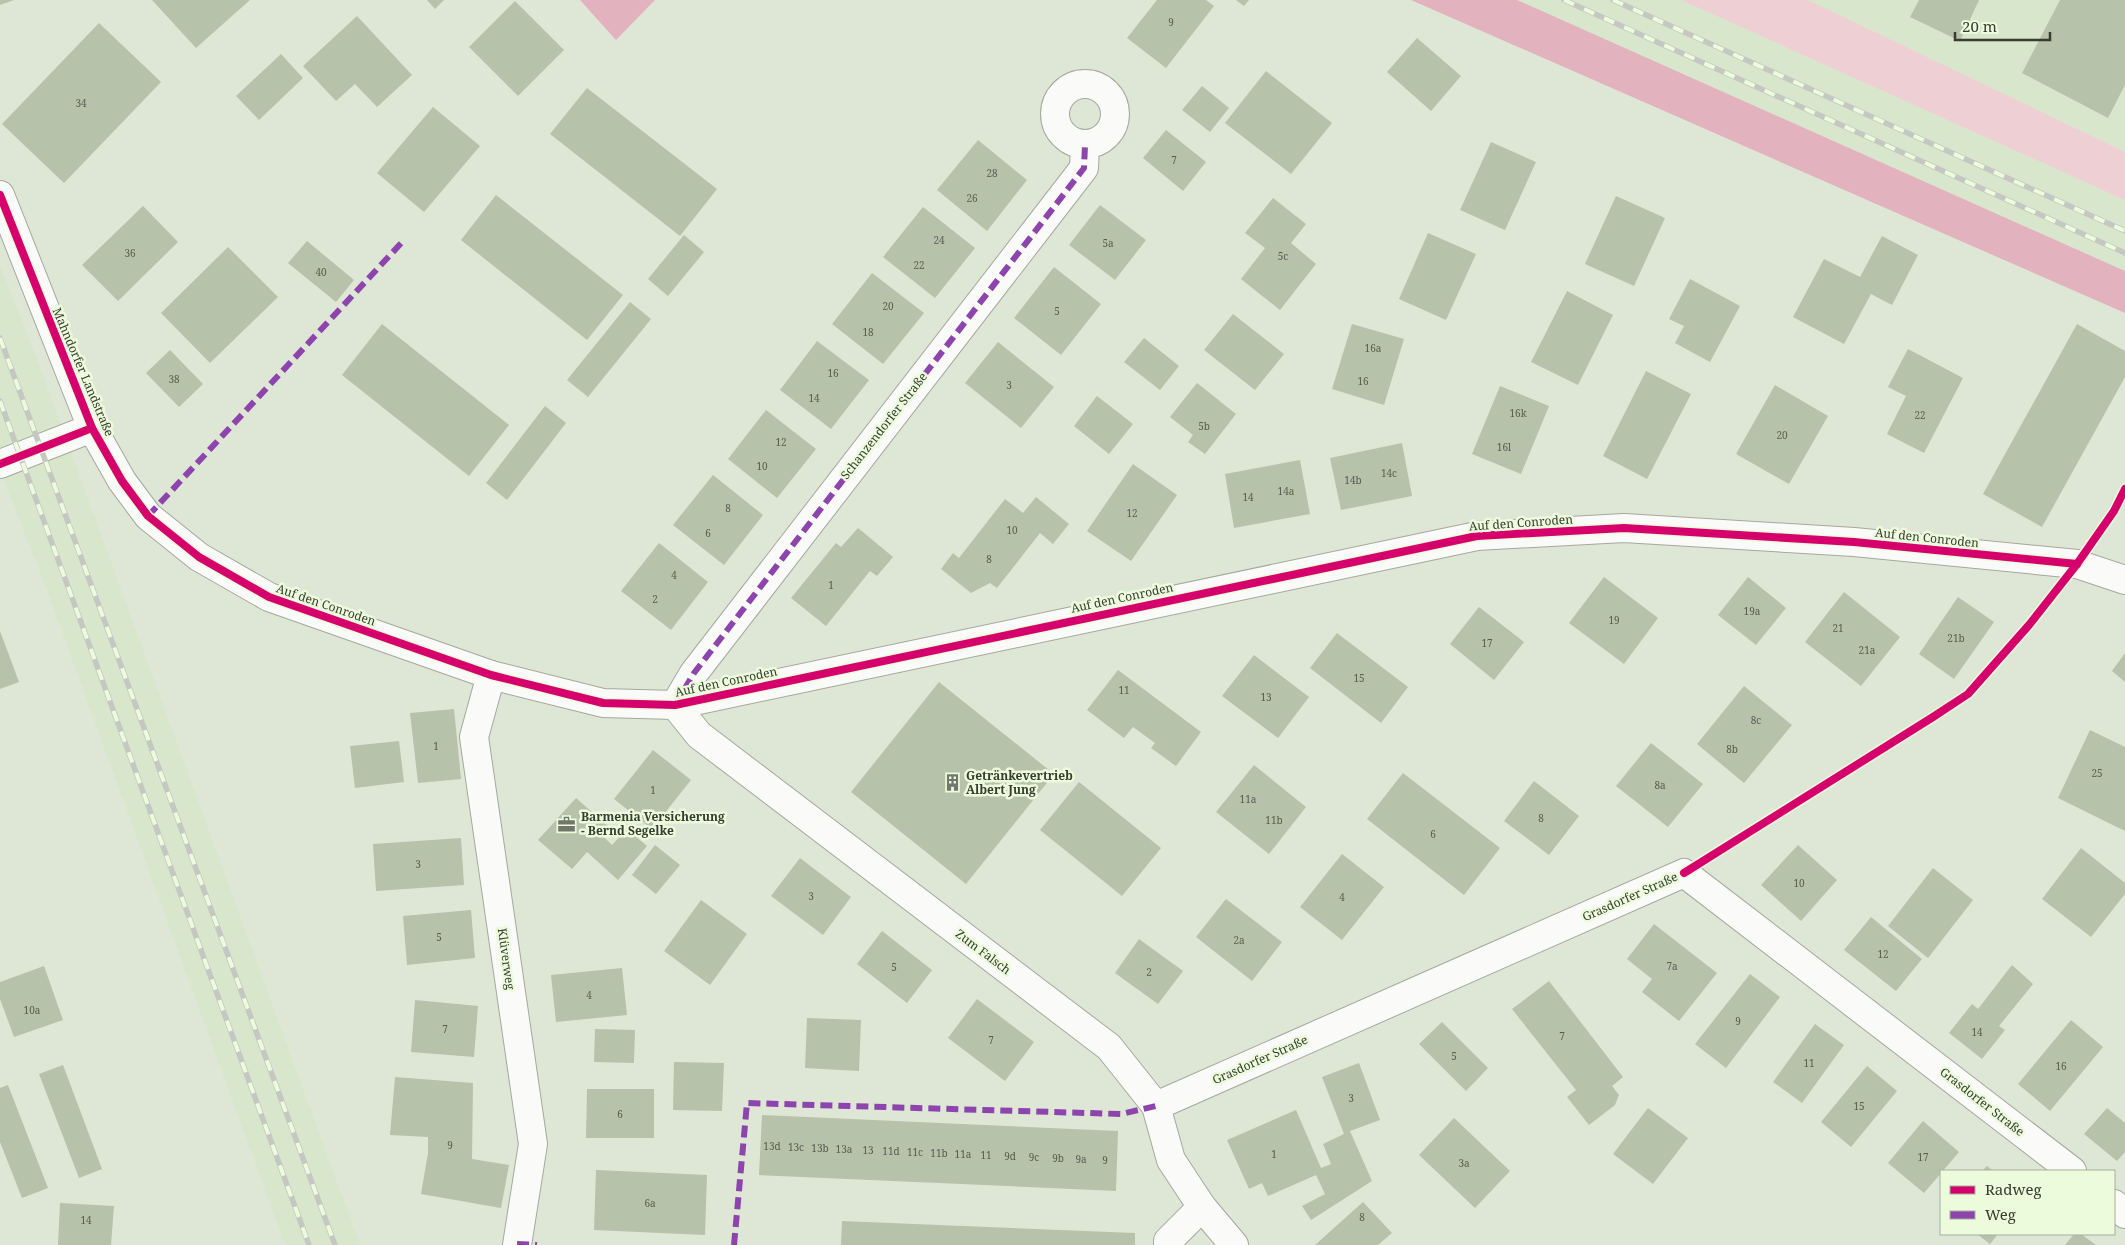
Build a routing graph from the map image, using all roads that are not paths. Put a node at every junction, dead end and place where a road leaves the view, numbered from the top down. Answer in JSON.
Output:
{"nodes":[{"id":1,"x":1085,"y":145,"type":"dead end"},
{"id":2,"x":0,"y":195,"type":"edge"},
{"id":3,"x":92,"y":428,"type":"junction"},
{"id":4,"x":0,"y":464,"type":"edge"},
{"id":5,"x":199,"y":558,"type":"joint"},
{"id":6,"x":2125,"y":580,"type":"edge"},
{"id":7,"x":491,"y":675,"type":"junction"},
{"id":8,"x":676,"y":705,"type":"junction"},
{"id":9,"x":1156,"y":1106,"type":"junction"},
{"id":10,"x":2071,"y":1170,"type":"edge"},
{"id":11,"x":2115,"y":1205,"type":"edge"},
{"id":12,"x":1202,"y":1207,"type":"junction"},
{"id":13,"x":2125,"y":1214,"type":"edge"},
{"id":14,"x":517,"y":1245,"type":"edge"},
{"id":15,"x":1168,"y":1245,"type":"edge"},
{"id":16,"x":1234,"y":1245,"type":"edge"}],
"edges":[{"from":1,"to":8,"type":"street","name":"Schanzendorfer Straße"},
{"from":2,"to":3,"type":"street","name":"Mahndorfer Landstraße"},
{"from":3,"to":4,"type":"street"},
{"from":3,"to":5,"type":"street","name":"Mahndorfer Landstraße"},
{"from":5,"to":7,"type":"street","name":"Auf den Conroden"},
{"from":6,"to":8,"type":"street","name":"Auf den Conroden"},
{"from":7,"to":8,"type":"street","name":"Auf den Conroden"},
{"from":7,"to":14,"type":"street","name":"Klüverweg"},
{"from":8,"to":9,"type":"street","name":"Zum Falsch"},
{"from":9,"to":10,"type":"street","name":"Grasdorfer Straße"},
{"from":9,"to":12,"type":"street","name":"Zum Falsch"},
{"from":11,"to":13,"type":"street"},
{"from":12,"to":15,"type":"street"},
{"from":12,"to":16,"type":"street","name":"Zum Falsch"}]}
